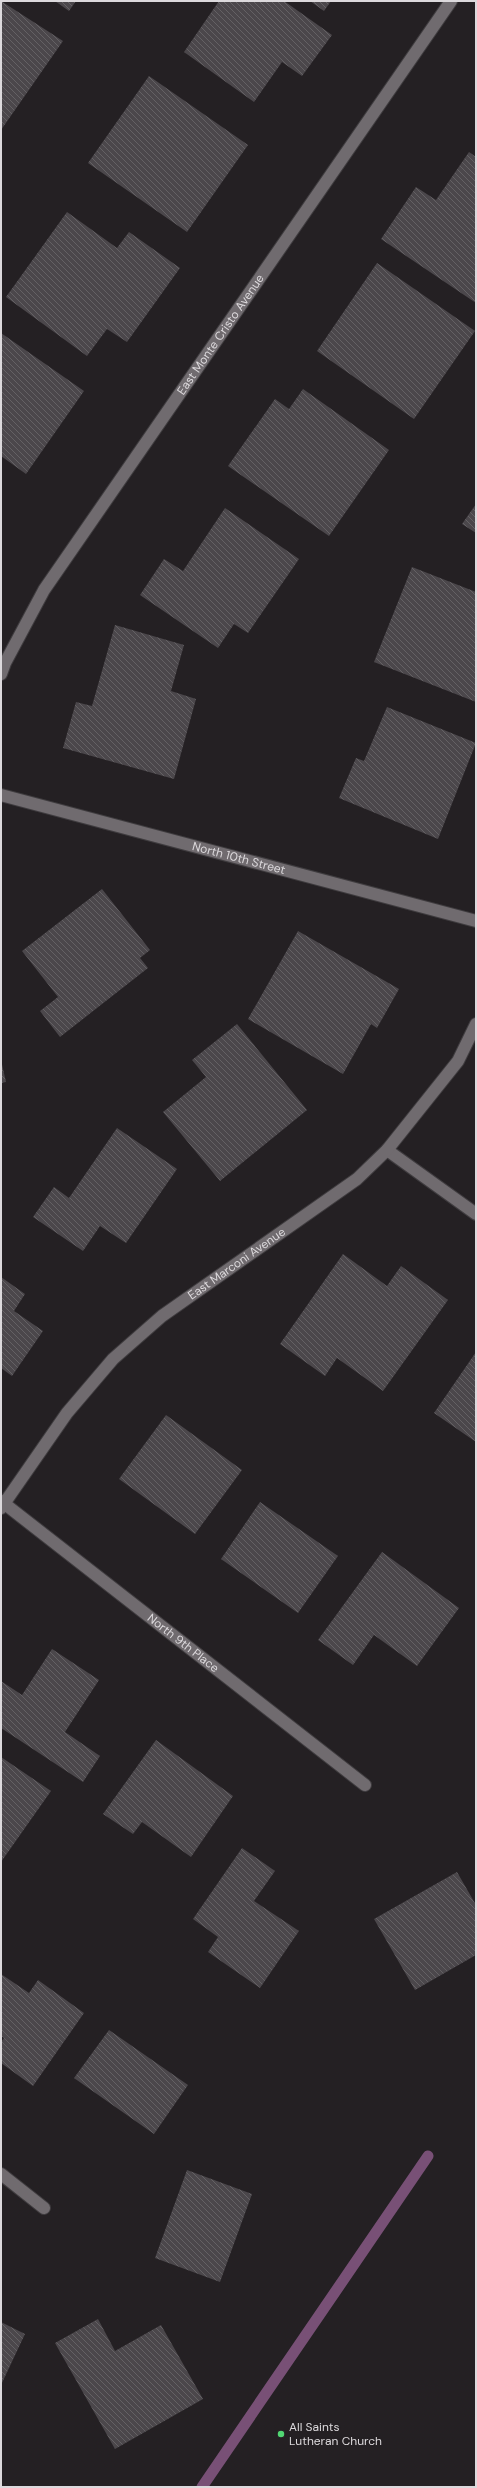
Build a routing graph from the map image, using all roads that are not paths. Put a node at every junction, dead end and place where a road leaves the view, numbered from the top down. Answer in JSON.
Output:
{"nodes":[{"id":1,"x":451,"y":1,"type":"edge"},
{"id":2,"x":1,"y":674,"type":"edge"},
{"id":3,"x":1,"y":795,"type":"edge"},
{"id":4,"x":476,"y":921,"type":"edge"},
{"id":5,"x":476,"y":1024,"type":"edge"},
{"id":6,"x":387,"y":1150,"type":"junction"},
{"id":7,"x":476,"y":1214,"type":"edge"},
{"id":8,"x":2,"y":1504,"type":"edge"},
{"id":9,"x":365,"y":1785,"type":"dead end"},
{"id":10,"x":1,"y":2174,"type":"edge"},
{"id":11,"x":44,"y":2208,"type":"dead end"}],
"edges":[{"from":1,"to":2,"type":"street","name":"East Monte Cristo Avenue"},
{"from":3,"to":4,"type":"street","name":"North 10th Street"},
{"from":5,"to":6,"type":"street","name":"East Marconi Avenue"},
{"from":6,"to":7,"type":"street"},
{"from":6,"to":8,"type":"street","name":"East Marconi Avenue"},
{"from":8,"to":9,"type":"street","name":"North 9th Place"},
{"from":10,"to":11,"type":"street"}]}
